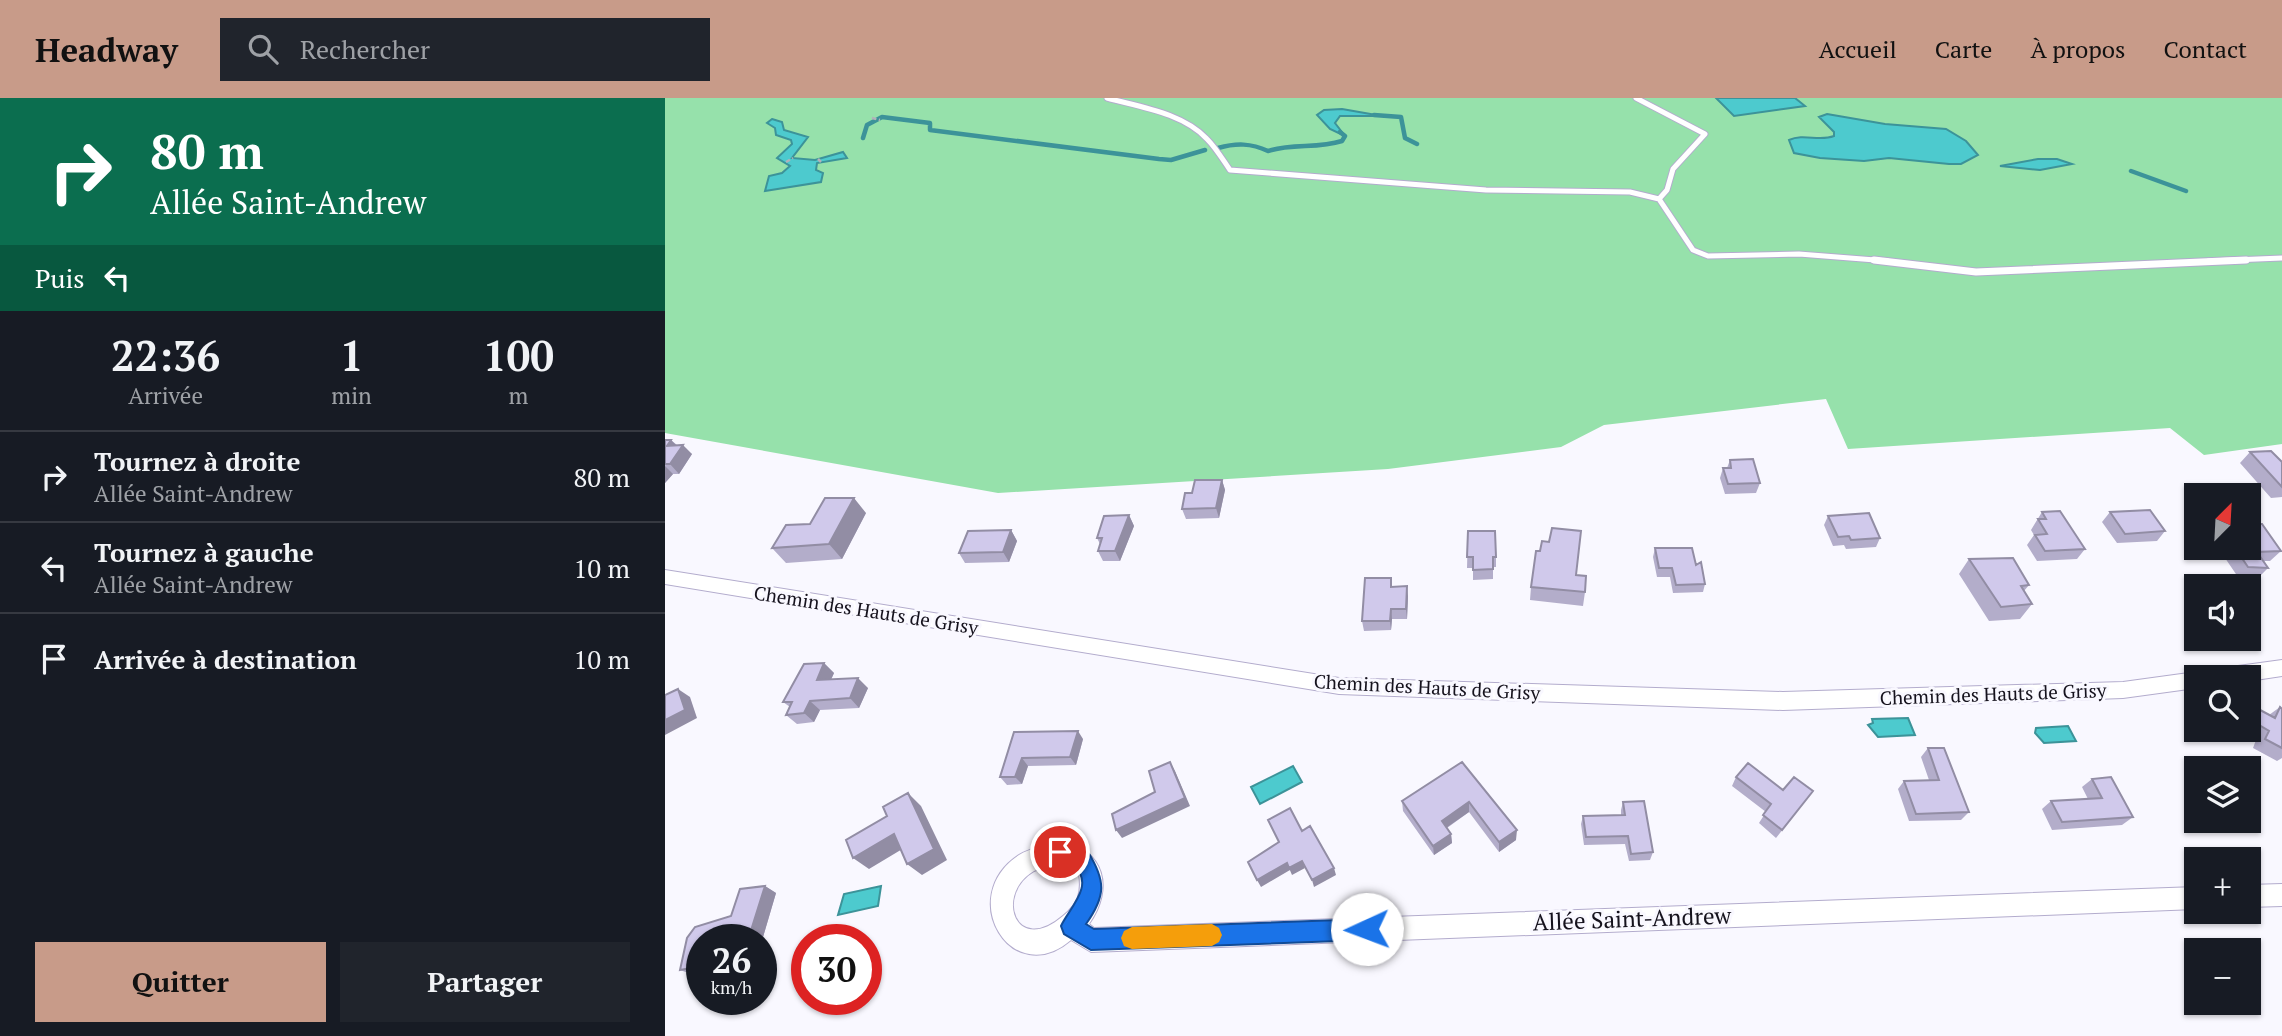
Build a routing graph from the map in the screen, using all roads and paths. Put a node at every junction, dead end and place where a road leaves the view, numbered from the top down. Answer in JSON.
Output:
{"nodes":[{"id":1,"x":1107,"y":98,"type":"edge"},
{"id":2,"x":1636,"y":98,"type":"edge"},
{"id":3,"x":872,"y":118,"type":"dead end"},
{"id":4,"x":880,"y":120,"type":"dead end"},
{"id":5,"x":793,"y":159,"type":"dead end"},
{"id":6,"x":786,"y":162,"type":"dead end"},
{"id":7,"x":1659,"y":199,"type":"junction"},
{"id":8,"x":2282,"y":258,"type":"edge"},
{"id":9,"x":665,"y":576,"type":"edge"},
{"id":10,"x":2282,"y":668,"type":"edge"},
{"id":11,"x":2261,"y":671,"type":"edge"},
{"id":12,"x":2184,"y":682,"type":"edge"},
{"id":13,"x":2282,"y":895,"type":"edge"},
{"id":14,"x":2261,"y":896,"type":"edge"},
{"id":15,"x":2184,"y":898,"type":"edge"},
{"id":16,"x":1072,"y":926,"type":"junction"}],
"edges":[{"from":1,"to":7,"type":"lane"},
{"from":2,"to":7,"type":"lane"},
{"from":3,"to":4,"type":"path"},
{"from":5,"to":6,"type":"path"},
{"from":7,"to":8,"type":"lane"},
{"from":9,"to":12,"type":"street","name":"Chemin des Hauts de Grisy"},
{"from":10,"to":11,"type":"street"},
{"from":13,"to":14,"type":"street"},
{"from":15,"to":16,"type":"street","name":"Allée Saint-Andrew"},
{"from":16,"to":16,"type":"street"}]}
